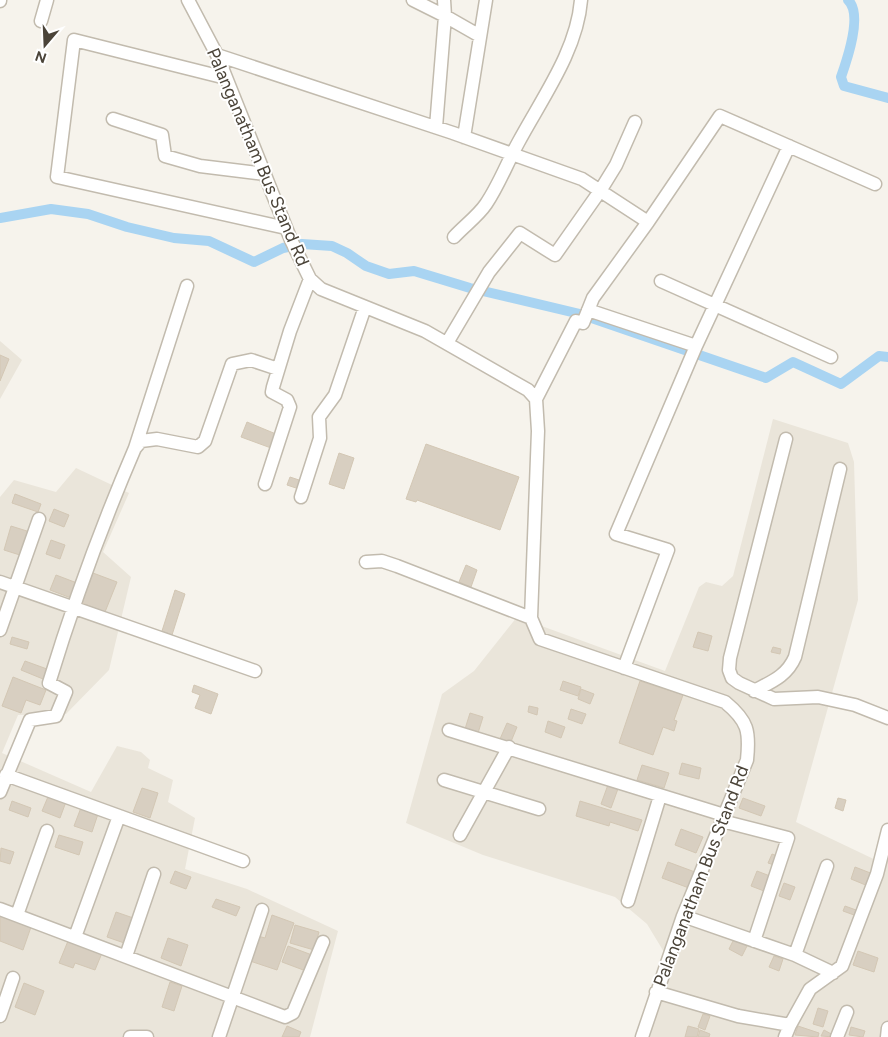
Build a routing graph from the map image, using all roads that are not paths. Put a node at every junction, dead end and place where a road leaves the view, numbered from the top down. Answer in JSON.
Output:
{"nodes":[{"id":1,"x":47,"y":0,"type":"edge"},
{"id":2,"x":186,"y":0,"type":"edge"},
{"id":3,"x":413,"y":0,"type":"edge"},
{"id":4,"x":444,"y":0,"type":"edge"},
{"id":5,"x":486,"y":0,"type":"edge"},
{"id":6,"x":582,"y":0,"type":"edge"},
{"id":7,"x":445,"y":16,"type":"junction"},
{"id":8,"x":40,"y":21,"type":"dead end"},
{"id":9,"x":480,"y":36,"type":"junction"},
{"id":10,"x":217,"y":55,"type":"junction"},
{"id":11,"x":226,"y":78,"type":"junction"},
{"id":12,"x":113,"y":119,"type":"dead end"},
{"id":13,"x":635,"y":122,"type":"dead end"},
{"id":14,"x":436,"y":127,"type":"junction"},
{"id":15,"x":464,"y":137,"type":"junction"},
{"id":16,"x":789,"y":146,"type":"junction"},
{"id":17,"x":512,"y":154,"type":"junction"},
{"id":18,"x":264,"y":174,"type":"junction"},
{"id":19,"x":875,"y":184,"type":"dead end"},
{"id":20,"x":600,"y":191,"type":"junction"},
{"id":21,"x":648,"y":222,"type":"junction"},
{"id":22,"x":286,"y":228,"type":"junction"},
{"id":23,"x":454,"y":237,"type":"dead end"},
{"id":24,"x":310,"y":280,"type":"junction"},
{"id":25,"x":662,"y":281,"type":"dead end"},
{"id":26,"x":187,"y":286,"type":"dead end"},
{"id":27,"x":715,"y":305,"type":"junction"},
{"id":28,"x":365,"y":307,"type":"junction"},
{"id":29,"x":588,"y":310,"type":"junction"},
{"id":30,"x":447,"y":343,"type":"junction"},
{"id":31,"x":696,"y":346,"type":"junction"},
{"id":32,"x":830,"y":357,"type":"dead end"},
{"id":33,"x":278,"y":369,"type":"junction"},
{"id":34,"x":536,"y":399,"type":"junction"},
{"id":35,"x":786,"y":439,"type":"dead end"},
{"id":36,"x":135,"y":448,"type":"junction"},
{"id":37,"x":840,"y":469,"type":"dead end"},
{"id":38,"x":265,"y":484,"type":"dead end"},
{"id":39,"x":302,"y":497,"type":"dead end"},
{"id":40,"x":39,"y":519,"type":"dead end"},
{"id":41,"x":366,"y":562,"type":"dead end"},
{"id":42,"x":0,"y":582,"type":"edge"},
{"id":43,"x":16,"y":587,"type":"junction"},
{"id":44,"x":72,"y":608,"type":"junction"},
{"id":45,"x":531,"y":618,"type":"junction"},
{"id":46,"x":0,"y":630,"type":"edge"},
{"id":47,"x":624,"y":668,"type":"junction"},
{"id":48,"x":255,"y":671,"type":"dead end"},
{"id":49,"x":754,"y":691,"type":"junction"},
{"id":50,"x":888,"y":718,"type":"edge"},
{"id":51,"x":449,"y":730,"type":"dead end"},
{"id":52,"x":509,"y":747,"type":"junction"},
{"id":53,"x":6,"y":776,"type":"junction"},
{"id":54,"x":444,"y":780,"type":"dead end"},
{"id":55,"x":0,"y":792,"type":"edge"},
{"id":56,"x":484,"y":792,"type":"junction"},
{"id":57,"x":660,"y":796,"type":"junction"},
{"id":58,"x":539,"y":809,"type":"dead end"},
{"id":59,"x":119,"y":816,"type":"junction"},
{"id":60,"x":723,"y":818,"type":"junction"},
{"id":61,"x":888,"y":830,"type":"edge"},
{"id":62,"x":47,"y":831,"type":"dead end"},
{"id":63,"x":460,"y":835,"type":"dead end"},
{"id":64,"x":243,"y":861,"type":"dead end"},
{"id":65,"x":827,"y":866,"type":"dead end"},
{"id":66,"x":154,"y":874,"type":"dead end"},
{"id":67,"x":882,"y":876,"type":"edge"},
{"id":68,"x":628,"y":901,"type":"dead end"},
{"id":69,"x":0,"y":909,"type":"edge"},
{"id":70,"x":262,"y":910,"type":"dead end"},
{"id":71,"x":17,"y":915,"type":"junction"},
{"id":72,"x":682,"y":916,"type":"junction"},
{"id":73,"x":75,"y":937,"type":"junction"},
{"id":74,"x":754,"y":940,"type":"junction"},
{"id":75,"x":323,"y":942,"type":"dead end"},
{"id":76,"x":795,"y":955,"type":"junction"},
{"id":77,"x":126,"y":956,"type":"junction"},
{"id":78,"x":833,"y":973,"type":"junction"},
{"id":79,"x":12,"y":978,"type":"dead end"},
{"id":80,"x":656,"y":992,"type":"junction"},
{"id":81,"x":232,"y":996,"type":"junction"},
{"id":82,"x":847,"y":1012,"type":"dead end"},
{"id":83,"x":0,"y":1016,"type":"edge"},
{"id":84,"x":888,"y":1028,"type":"edge"},
{"id":85,"x":787,"y":1031,"type":"edge"},
{"id":86,"x":130,"y":1037,"type":"edge"},
{"id":87,"x":147,"y":1037,"type":"edge"},
{"id":88,"x":220,"y":1037,"type":"edge"},
{"id":89,"x":642,"y":1037,"type":"edge"},
{"id":90,"x":837,"y":1037,"type":"edge"},
{"id":91,"x":887,"y":1037,"type":"edge"}],
"edges":[{"from":1,"to":8,"type":"street"},
{"from":2,"to":10,"type":"street","name":"Palanganatham Bus Stand Rd"},
{"from":3,"to":7,"type":"street"},
{"from":4,"to":7,"type":"street"},
{"from":5,"to":9,"type":"street"},
{"from":6,"to":17,"type":"street"},
{"from":7,"to":9,"type":"street"},
{"from":7,"to":14,"type":"street"},
{"from":9,"to":15,"type":"street"},
{"from":10,"to":11,"type":"street","name":"Palanganatham Bus Stand Rd"},
{"from":10,"to":14,"type":"street"},
{"from":11,"to":18,"type":"street","name":"Palanganatham Bus Stand Rd"},
{"from":11,"to":22,"type":"street"},
{"from":12,"to":18,"type":"street"},
{"from":13,"to":20,"type":"street"},
{"from":14,"to":15,"type":"street"},
{"from":15,"to":17,"type":"street"},
{"from":16,"to":19,"type":"street"},
{"from":16,"to":21,"type":"street"},
{"from":16,"to":27,"type":"street"},
{"from":17,"to":20,"type":"street"},
{"from":17,"to":23,"type":"street"},
{"from":18,"to":22,"type":"street","name":"Palanganatham Bus Stand Rd"},
{"from":20,"to":21,"type":"street"},
{"from":20,"to":30,"type":"street"},
{"from":21,"to":29,"type":"street"},
{"from":22,"to":24,"type":"street","name":"Palanganatham Bus Stand Rd"},
{"from":24,"to":28,"type":"street","name":"Palanganatham Bus Stand Rd"},
{"from":24,"to":33,"type":"street"},
{"from":25,"to":27,"type":"street"},
{"from":26,"to":36,"type":"street"},
{"from":27,"to":31,"type":"street"},
{"from":27,"to":32,"type":"street"},
{"from":28,"to":30,"type":"street","name":"Palanganatham Bus Stand Rd"},
{"from":28,"to":39,"type":"street"},
{"from":29,"to":31,"type":"street"},
{"from":29,"to":34,"type":"street"},
{"from":30,"to":34,"type":"street","name":"Palanganatham Bus Stand Rd"},
{"from":31,"to":47,"type":"street"},
{"from":33,"to":36,"type":"street"},
{"from":33,"to":38,"type":"street"},
{"from":34,"to":45,"type":"street","name":"Palanganatham Bus Stand Rd"},
{"from":35,"to":49,"type":"street"},
{"from":36,"to":44,"type":"street"},
{"from":37,"to":49,"type":"street"},
{"from":40,"to":43,"type":"street"},
{"from":41,"to":45,"type":"street"},
{"from":42,"to":43,"type":"street"},
{"from":43,"to":44,"type":"street"},
{"from":43,"to":46,"type":"street"},
{"from":44,"to":48,"type":"street"},
{"from":44,"to":53,"type":"street"},
{"from":45,"to":47,"type":"street","name":"Palanganatham Bus Stand Rd"},
{"from":47,"to":60,"type":"street","name":"Palanganatham Bus Stand Rd"},
{"from":49,"to":50,"type":"street"},
{"from":51,"to":52,"type":"street"},
{"from":52,"to":56,"type":"street"},
{"from":52,"to":57,"type":"street"},
{"from":53,"to":55,"type":"street"},
{"from":53,"to":59,"type":"street"},
{"from":54,"to":56,"type":"street"},
{"from":56,"to":58,"type":"street"},
{"from":56,"to":63,"type":"street"},
{"from":57,"to":60,"type":"street"},
{"from":57,"to":68,"type":"street"},
{"from":59,"to":64,"type":"street"},
{"from":59,"to":73,"type":"street"},
{"from":60,"to":72,"type":"street","name":"Palanganatham Bus Stand Rd"},
{"from":60,"to":74,"type":"street"},
{"from":61,"to":67,"type":"street"},
{"from":62,"to":71,"type":"street"},
{"from":65,"to":76,"type":"street"},
{"from":66,"to":77,"type":"street"},
{"from":67,"to":78,"type":"street"},
{"from":69,"to":71,"type":"street"},
{"from":70,"to":81,"type":"street"},
{"from":71,"to":73,"type":"street"},
{"from":72,"to":74,"type":"street"},
{"from":72,"to":80,"type":"street","name":"Palanganatham Bus Stand Rd"},
{"from":73,"to":77,"type":"street"},
{"from":74,"to":76,"type":"street"},
{"from":75,"to":81,"type":"street"},
{"from":76,"to":78,"type":"street"},
{"from":77,"to":81,"type":"street"},
{"from":78,"to":85,"type":"street"},
{"from":79,"to":83,"type":"street"},
{"from":80,"to":85,"type":"street"},
{"from":80,"to":89,"type":"street","name":"Palanganatham Bus Stand Rd"},
{"from":81,"to":88,"type":"street"},
{"from":82,"to":90,"type":"street"},
{"from":84,"to":91,"type":"street"},
{"from":86,"to":87,"type":"street"}]}
